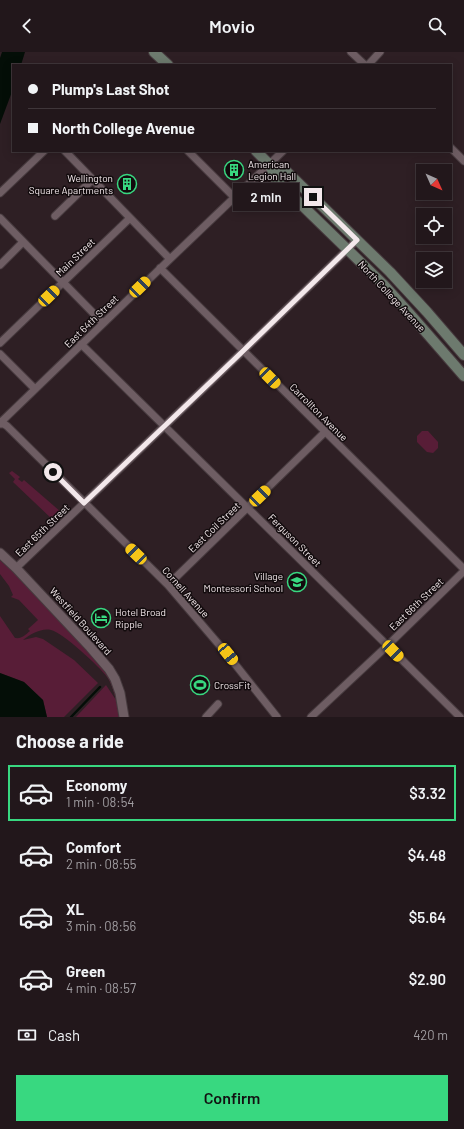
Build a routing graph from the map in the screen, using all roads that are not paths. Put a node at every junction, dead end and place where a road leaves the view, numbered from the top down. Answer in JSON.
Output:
{"nodes":[{"id":1,"x":154,"y":52,"type":"edge"},
{"id":2,"x":351,"y":52,"type":"edge"},
{"id":3,"x":380,"y":52,"type":"edge"},
{"id":4,"x":167,"y":64,"type":"edge"},
{"id":5,"x":365,"y":64,"type":"edge"},
{"id":6,"x":367,"y":64,"type":"edge"},
{"id":7,"x":452,"y":149,"type":"edge"},
{"id":8,"x":43,"y":152,"type":"edge"},
{"id":9,"x":65,"y":152,"type":"edge"},
{"id":10,"x":189,"y":152,"type":"edge"},
{"id":11,"x":257,"y":152,"type":"edge"},
{"id":12,"x":282,"y":152,"type":"edge"},
{"id":13,"x":464,"y":161,"type":"edge"},
{"id":14,"x":270,"y":164,"type":"junction"},
{"id":15,"x":92,"y":180,"type":"junction"},
{"id":16,"x":0,"y":193,"type":"edge"},
{"id":17,"x":235,"y":198,"type":"junction"},
{"id":18,"x":55,"y":216,"type":"dead end"},
{"id":19,"x":0,"y":218,"type":"edge"},
{"id":20,"x":130,"y":218,"type":"junction"},
{"id":21,"x":357,"y":240,"type":"junction"},
{"id":22,"x":23,"y":242,"type":"junction"},
{"id":23,"x":347,"y":250,"type":"junction"},
{"id":24,"x":170,"y":259,"type":"junction"},
{"id":25,"x":0,"y":265,"type":"edge"},
{"id":26,"x":160,"y":268,"type":"junction"},
{"id":27,"x":63,"y":283,"type":"junction"},
{"id":28,"x":103,"y":323,"type":"junction"},
{"id":29,"x":0,"y":342,"type":"edge"},
{"id":30,"x":81,"y":344,"type":"junction"},
{"id":31,"x":243,"y":351,"type":"junction"},
{"id":32,"x":0,"y":354,"type":"edge"},
{"id":33,"x":464,"y":355,"type":"edge"},
{"id":34,"x":464,"y":376,"type":"edge"},
{"id":35,"x":35,"y":389,"type":"junction"},
{"id":36,"x":0,"y":424,"type":"edge"},
{"id":37,"x":164,"y":426,"type":"junction"},
{"id":38,"x":325,"y":432,"type":"junction"},
{"id":39,"x":84,"y":503,"type":"junction"},
{"id":40,"x":248,"y":508,"type":"junction"},
{"id":41,"x":0,"y":553,"type":"edge"},
{"id":42,"x":16,"y":568,"type":"junction"},
{"id":43,"x":464,"y":570,"type":"edge"},
{"id":44,"x":168,"y":585,"type":"junction"},
{"id":45,"x":387,"y":646,"type":"junction"},
{"id":46,"x":218,"y":704,"type":"dead end"},
{"id":47,"x":455,"y":715,"type":"edge"},
{"id":48,"x":124,"y":717,"type":"edge"},
{"id":49,"x":206,"y":717,"type":"edge"},
{"id":50,"x":277,"y":717,"type":"edge"},
{"id":51,"x":311,"y":717,"type":"edge"}],
"edges":[{"from":1,"to":4,"type":"main road"},
{"from":2,"to":5,"type":"street"},
{"from":3,"to":6,"type":"street"},
{"from":7,"to":13,"type":"street"},
{"from":8,"to":16,"type":"street"},
{"from":9,"to":15,"type":"street"},
{"from":10,"to":17,"type":"street"},
{"from":11,"to":14,"type":"main road","name":"North College Avenue"},
{"from":12,"to":14,"type":"street","name":"East 64th Street"},
{"from":14,"to":17,"type":"street","name":"East 64th Street"},
{"from":14,"to":21,"type":"main road","name":"North College Avenue"},
{"from":14,"to":23,"type":"main road","name":"North College Avenue"},
{"from":15,"to":18,"type":"street"},
{"from":15,"to":20,"type":"street"},
{"from":17,"to":24,"type":"street","name":"East 64th Street"},
{"from":19,"to":22,"type":"street"},
{"from":20,"to":24,"type":"street"},
{"from":20,"to":27,"type":"street","name":"Main Street"},
{"from":21,"to":23,"type":"street","name":"East 65th Street"},
{"from":21,"to":33,"type":"main road","name":"North College Avenue"},
{"from":22,"to":25,"type":"street"},
{"from":22,"to":27,"type":"street"},
{"from":23,"to":31,"type":"street","name":"East 65th Street"},
{"from":23,"to":34,"type":"main road","name":"North College Avenue"},
{"from":24,"to":26,"type":"street","name":"East 64th Street"},
{"from":26,"to":28,"type":"street","name":"East 64th Street"},
{"from":26,"to":31,"type":"street","name":"Carrollton Avenue"},
{"from":27,"to":28,"type":"street"},
{"from":27,"to":29,"type":"street","name":"Main Street"},
{"from":28,"to":30,"type":"street","name":"East 64th Street"},
{"from":30,"to":35,"type":"street","name":"East 64th Street"},
{"from":30,"to":37,"type":"street","name":"Ferguson Street"},
{"from":31,"to":37,"type":"street","name":"East 65th Street"},
{"from":31,"to":38,"type":"street","name":"Carrollton Avenue"},
{"from":32,"to":35,"type":"street"},
{"from":35,"to":36,"type":"street","name":"East 64th Street"},
{"from":36,"to":39,"type":"street","name":"Cornell Avenue"},
{"from":37,"to":39,"type":"street","name":"East 65th Street"},
{"from":37,"to":40,"type":"street","name":"Ferguson Street"},
{"from":38,"to":40,"type":"street","name":"East Coil Street"},
{"from":38,"to":43,"type":"street","name":"Carrollton Avenue"},
{"from":39,"to":42,"type":"street","name":"East 65th Street"},
{"from":39,"to":44,"type":"street","name":"Cornell Avenue"},
{"from":40,"to":44,"type":"street","name":"East Coil Street"},
{"from":40,"to":45,"type":"street","name":"Ferguson Street"},
{"from":41,"to":42,"type":"street","name":"Westfield Boulevard"},
{"from":42,"to":48,"type":"street","name":"Westfield Boulevard"},
{"from":43,"to":45,"type":"street","name":"East 66th Street"},
{"from":44,"to":50,"type":"street","name":"Cornell Avenue"},
{"from":45,"to":47,"type":"street","name":"Ferguson Street"},
{"from":45,"to":51,"type":"street","name":"East 66th Street"},
{"from":46,"to":49,"type":"street"}]}
